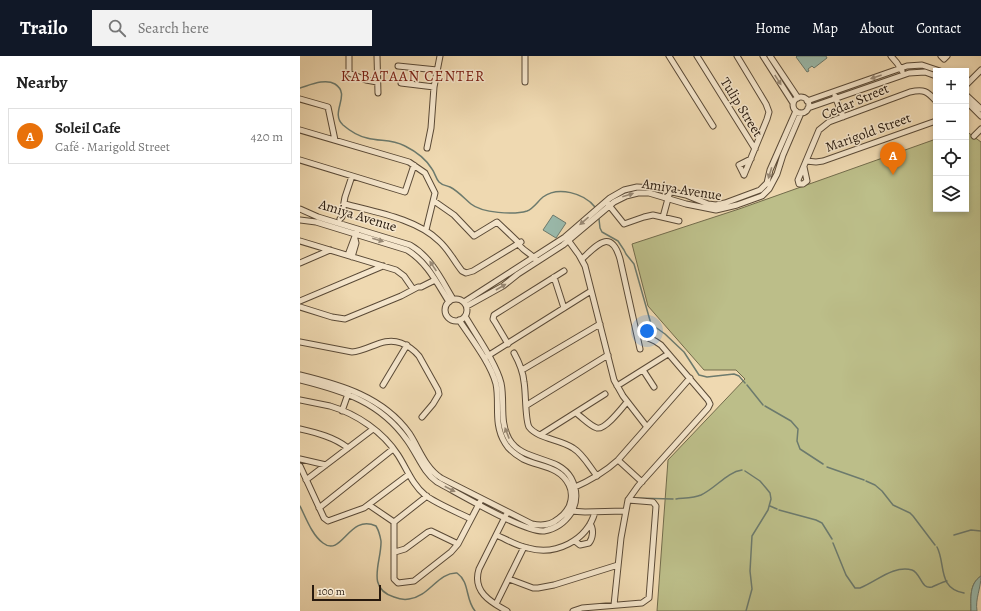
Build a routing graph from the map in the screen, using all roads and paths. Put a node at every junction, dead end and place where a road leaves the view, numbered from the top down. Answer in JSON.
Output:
{"nodes":[{"id":1,"x":349,"y":56,"type":"edge"},
{"id":2,"x":377,"y":56,"type":"edge"},
{"id":3,"x":440,"y":56,"type":"edge"},
{"id":4,"x":525,"y":56,"type":"edge"},
{"id":5,"x":669,"y":56,"type":"edge"},
{"id":6,"x":697,"y":56,"type":"edge"},
{"id":7,"x":737,"y":56,"type":"edge"},
{"id":8,"x":771,"y":56,"type":"edge"},
{"id":9,"x":891,"y":56,"type":"edge"},
{"id":10,"x":764,"y":58,"type":"edge"},
{"id":11,"x":398,"y":66,"type":"dead end"},
{"id":12,"x":901,"y":68,"type":"junction"},
{"id":13,"x":933,"y":69,"type":"edge"},
{"id":14,"x":437,"y":70,"type":"junction"},
{"id":15,"x":981,"y":70,"type":"edge"},
{"id":16,"x":903,"y":74,"type":"junction"},
{"id":17,"x":933,"y":75,"type":"edge"},
{"id":18,"x":378,"y":82,"type":"junction"},
{"id":19,"x":525,"y":82,"type":"dead end"},
{"id":20,"x":969,"y":82,"type":"edge"},
{"id":21,"x":401,"y":84,"type":"dead end"},
{"id":22,"x":434,"y":86,"type":"junction"},
{"id":23,"x":834,"y":92,"type":"junction"},
{"id":24,"x":378,"y":93,"type":"dead end"},
{"id":25,"x":798,"y":98,"type":"junction"},
{"id":26,"x":836,"y":98,"type":"junction"},
{"id":27,"x":933,"y":98,"type":"edge"},
{"id":28,"x":300,"y":99,"type":"edge"},
{"id":29,"x":969,"y":99,"type":"edge"},
{"id":30,"x":807,"y":101,"type":"junction"},
{"id":31,"x":794,"y":103,"type":"junction"},
{"id":32,"x":969,"y":103,"type":"edge"},
{"id":33,"x":973,"y":105,"type":"junction"},
{"id":34,"x":969,"y":107,"type":"edge"},
{"id":35,"x":808,"y":108,"type":"junction"},
{"id":36,"x":981,"y":109,"type":"edge"},
{"id":37,"x":798,"y":112,"type":"junction"},
{"id":38,"x":981,"y":116,"type":"edge"},
{"id":39,"x":843,"y":117,"type":"junction"},
{"id":40,"x":933,"y":122,"type":"edge"},
{"id":41,"x":713,"y":126,"type":"dead end"},
{"id":42,"x":981,"y":129,"type":"edge"},
{"id":43,"x":300,"y":130,"type":"edge"},
{"id":44,"x":974,"y":136,"type":"dead end"},
{"id":45,"x":335,"y":140,"type":"junction"},
{"id":46,"x":427,"y":148,"type":"dead end"},
{"id":47,"x":755,"y":149,"type":"junction"},
{"id":48,"x":751,"y":158,"type":"dead end"},
{"id":49,"x":300,"y":160,"type":"edge"},
{"id":50,"x":805,"y":164,"type":"joint"},
{"id":51,"x":414,"y":165,"type":"junction"},
{"id":52,"x":352,"y":176,"type":"junction"},
{"id":53,"x":669,"y":195,"type":"junction"},
{"id":54,"x":434,"y":201,"type":"junction"},
{"id":55,"x":606,"y":201,"type":"junction"},
{"id":56,"x":344,"y":206,"type":"junction"},
{"id":57,"x":609,"y":206,"type":"junction"},
{"id":58,"x":708,"y":206,"type":"junction"},
{"id":59,"x":300,"y":209,"type":"edge"},
{"id":60,"x":663,"y":217,"type":"junction"},
{"id":61,"x":300,"y":220,"type":"edge"},
{"id":62,"x":678,"y":221,"type":"dead end"},
{"id":63,"x":338,"y":223,"type":"junction"},
{"id":64,"x":426,"y":230,"type":"junction"},
{"id":65,"x":356,"y":234,"type":"junction"},
{"id":66,"x":567,"y":239,"type":"junction"},
{"id":67,"x":300,"y":241,"type":"edge"},
{"id":68,"x":518,"y":242,"type":"junction"},
{"id":69,"x":315,"y":246,"type":"junction"},
{"id":70,"x":330,"y":250,"type":"junction"},
{"id":71,"x":350,"y":256,"type":"junction"},
{"id":72,"x":315,"y":257,"type":"junction"},
{"id":73,"x":582,"y":259,"type":"junction"},
{"id":74,"x":536,"y":260,"type":"junction"},
{"id":75,"x":368,"y":261,"type":"junction"},
{"id":76,"x":300,"y":263,"type":"edge"},
{"id":77,"x":383,"y":266,"type":"junction"},
{"id":78,"x":564,"y":271,"type":"dead end"},
{"id":79,"x":368,"y":272,"type":"junction"},
{"id":80,"x":554,"y":277,"type":"junction"},
{"id":81,"x":434,"y":278,"type":"junction"},
{"id":82,"x":416,"y":288,"type":"junction"},
{"id":83,"x":591,"y":291,"type":"junction"},
{"id":84,"x":306,"y":298,"type":"junction"},
{"id":85,"x":300,"y":301,"type":"edge"},
{"id":86,"x":451,"y":301,"type":"junction"},
{"id":87,"x":465,"y":304,"type":"junction"},
{"id":88,"x":300,"y":307,"type":"edge"},
{"id":89,"x":564,"y":308,"type":"junction"},
{"id":90,"x":307,"y":309,"type":"junction"},
{"id":91,"x":465,"y":316,"type":"junction"},
{"id":92,"x":460,"y":320,"type":"junction"},
{"id":93,"x":600,"y":324,"type":"junction"},
{"id":94,"x":637,"y":333,"type":"junction"},
{"id":95,"x":300,"y":342,"type":"edge"},
{"id":96,"x":508,"y":344,"type":"junction"},
{"id":97,"x":407,"y":345,"type":"junction"},
{"id":98,"x":640,"y":349,"type":"dead end"},
{"id":99,"x":514,"y":353,"type":"dead end"},
{"id":100,"x":668,"y":354,"type":"junction"},
{"id":101,"x":608,"y":355,"type":"junction"},
{"id":102,"x":486,"y":358,"type":"junction"},
{"id":103,"x":522,"y":370,"type":"junction"},
{"id":104,"x":643,"y":370,"type":"junction"},
{"id":105,"x":300,"y":375,"type":"edge"},
{"id":106,"x":690,"y":378,"type":"junction"},
{"id":107,"x":300,"y":380,"type":"edge"},
{"id":108,"x":383,"y":385,"type":"dead end"},
{"id":109,"x":617,"y":386,"type":"junction"},
{"id":110,"x":654,"y":387,"type":"dead end"},
{"id":111,"x":349,"y":392,"type":"junction"},
{"id":112,"x":606,"y":394,"type":"dead end"},
{"id":113,"x":300,"y":400,"type":"edge"},
{"id":114,"x":627,"y":402,"type":"junction"},
{"id":115,"x":527,"y":405,"type":"junction"},
{"id":116,"x":342,"y":411,"type":"junction"},
{"id":117,"x":576,"y":413,"type":"junction"},
{"id":118,"x":422,"y":417,"type":"dead end"},
{"id":119,"x":647,"y":427,"type":"junction"},
{"id":120,"x":300,"y":429,"type":"edge"},
{"id":121,"x":373,"y":429,"type":"junction"},
{"id":122,"x":540,"y":435,"type":"junction"},
{"id":123,"x":348,"y":448,"type":"junction"},
{"id":124,"x":393,"y":449,"type":"junction"},
{"id":125,"x":300,"y":459,"type":"edge"},
{"id":126,"x":618,"y":460,"type":"junction"},
{"id":127,"x":326,"y":465,"type":"junction"},
{"id":128,"x":300,"y":466,"type":"edge"},
{"id":129,"x":408,"y":475,"type":"junction"},
{"id":130,"x":597,"y":476,"type":"junction"},
{"id":131,"x":306,"y":480,"type":"junction"},
{"id":132,"x":642,"y":482,"type":"junction"},
{"id":133,"x":573,"y":488,"type":"junction"},
{"id":134,"x":427,"y":496,"type":"junction"},
{"id":135,"x":482,"y":499,"type":"junction"},
{"id":136,"x":628,"y":500,"type":"junction"},
{"id":137,"x":479,"y":504,"type":"junction"},
{"id":138,"x":369,"y":505,"type":"junction"},
{"id":139,"x":319,"y":508,"type":"junction"},
{"id":140,"x":570,"y":510,"type":"junction"},
{"id":141,"x":595,"y":512,"type":"junction"},
{"id":142,"x":625,"y":512,"type":"junction"},
{"id":143,"x":506,"y":515,"type":"junction"},
{"id":144,"x":471,"y":519,"type":"junction"},
{"id":145,"x":394,"y":522,"type":"junction"},
{"id":146,"x":590,"y":524,"type":"junction"},
{"id":147,"x":496,"y":535,"type":"junction"},
{"id":148,"x":575,"y":541,"type":"junction"},
{"id":149,"x":458,"y":544,"type":"junction"},
{"id":150,"x":524,"y":547,"type":"junction"},
{"id":151,"x":395,"y":552,"type":"junction"},
{"id":152,"x":618,"y":565,"type":"junction"},
{"id":153,"x":509,"y":578,"type":"junction"},
{"id":154,"x":496,"y":604,"type":"junction"},
{"id":155,"x":614,"y":605,"type":"junction"},
{"id":156,"x":507,"y":611,"type":"edge"},
{"id":157,"x":573,"y":611,"type":"edge"}],
"edges":[{"from":1,"to":18,"type":"street"},
{"from":2,"to":18,"type":"street"},
{"from":3,"to":14,"type":"street"},
{"from":4,"to":19,"type":"street"},
{"from":5,"to":41,"type":"street"},
{"from":6,"to":47,"type":"street","name":"Tulip Street"},
{"from":7,"to":47,"type":"street"},
{"from":8,"to":10,"type":"street"},
{"from":8,"to":25,"type":"street"},
{"from":9,"to":12,"type":"street"},
{"from":10,"to":31,"type":"street","one_way":true},
{"from":11,"to":14,"type":"street"},
{"from":12,"to":13,"type":"street"},
{"from":12,"to":16,"type":"street"},
{"from":12,"to":23,"type":"street","one_way":true},
{"from":14,"to":22,"type":"street"},
{"from":15,"to":20,"type":"street"},
{"from":16,"to":17,"type":"street"},
{"from":16,"to":26,"type":"street"},
{"from":18,"to":24,"type":"street"},
{"from":21,"to":22,"type":"street"},
{"from":22,"to":46,"type":"street"},
{"from":23,"to":26,"type":"street"},
{"from":23,"to":30,"type":"street"},
{"from":25,"to":30,"type":"street"},
{"from":25,"to":31,"type":"street"},
{"from":26,"to":35,"type":"street"},
{"from":26,"to":39,"type":"street"},
{"from":27,"to":39,"type":"street","name":"Cedar Street"},
{"from":28,"to":45,"type":"street"},
{"from":29,"to":33,"type":"street"},
{"from":30,"to":35,"type":"street"},
{"from":31,"to":37,"type":"street"},
{"from":32,"to":33,"type":"street"},
{"from":33,"to":34,"type":"street"},
{"from":33,"to":36,"type":"street"},
{"from":33,"to":38,"type":"street"},
{"from":35,"to":37,"type":"street"},
{"from":37,"to":58,"type":"street","name":"Amiya Avenue"},
{"from":39,"to":50,"type":"street","name":"Cedar Street"},
{"from":40,"to":50,"type":"street","name":"Marigold Street"},
{"from":42,"to":44,"type":"street"},
{"from":43,"to":45,"type":"street"},
{"from":45,"to":51,"type":"street"},
{"from":47,"to":48,"type":"street"},
{"from":49,"to":52,"type":"street"},
{"from":51,"to":52,"type":"street"},
{"from":51,"to":54,"type":"street"},
{"from":52,"to":56,"type":"street"},
{"from":53,"to":55,"type":"street","name":"Amiya Avenue"},
{"from":57,"to":53,"type":"street","name":"Amiya Avenue","one_way":true},
{"from":53,"to":58,"type":"street","name":"Amiya Avenue"},
{"from":53,"to":58,"type":"street","name":"Amiya Avenue"},
{"from":53,"to":60,"type":"street"},
{"from":54,"to":64,"type":"street"},
{"from":54,"to":68,"type":"street"},
{"from":55,"to":57,"type":"street"},
{"from":55,"to":66,"type":"street","name":"Amiya Avenue","one_way":true},
{"from":56,"to":63,"type":"street"},
{"from":56,"to":64,"type":"street"},
{"from":57,"to":60,"type":"street"},
{"from":57,"to":66,"type":"street","name":"Amiya Avenue"},
{"from":59,"to":63,"type":"street","name":"Amiya Avenue"},
{"from":60,"to":62,"type":"street"},
{"from":61,"to":63,"type":"street","name":"Amiya Avenue"},
{"from":63,"to":65,"type":"street","name":"Amiya Avenue"},
{"from":64,"to":68,"type":"street"},
{"from":65,"to":71,"type":"street"},
{"from":65,"to":81,"type":"street","name":"Amiya Avenue","one_way":true},
{"from":86,"to":65,"type":"street","name":"Amiya Avenue","one_way":true},
{"from":66,"to":73,"type":"street"},
{"from":66,"to":74,"type":"street","name":"Amiya Avenue"},
{"from":67,"to":69,"type":"street"},
{"from":68,"to":74,"type":"street"},
{"from":69,"to":70,"type":"street"},
{"from":69,"to":72,"type":"street"},
{"from":70,"to":71,"type":"street"},
{"from":70,"to":72,"type":"street"},
{"from":71,"to":75,"type":"street"},
{"from":72,"to":76,"type":"street"},
{"from":73,"to":83,"type":"street"},
{"from":73,"to":94,"type":"street"},
{"from":74,"to":87,"type":"street","name":"Amiya Avenue"},
{"from":87,"to":74,"type":"street","name":"Amiya Avenue","one_way":true},
{"from":75,"to":77,"type":"street"},
{"from":75,"to":79,"type":"street"},
{"from":77,"to":79,"type":"street"},
{"from":77,"to":82,"type":"street"},
{"from":78,"to":80,"type":"street"},
{"from":79,"to":84,"type":"street"},
{"from":80,"to":89,"type":"street"},
{"from":80,"to":96,"type":"street"},
{"from":81,"to":82,"type":"street"},
{"from":81,"to":86,"type":"street","name":"Amiya Avenue"},
{"from":82,"to":90,"type":"street"},
{"from":83,"to":89,"type":"street"},
{"from":83,"to":93,"type":"street"},
{"from":84,"to":85,"type":"street"},
{"from":84,"to":90,"type":"street"},
{"from":86,"to":87,"type":"street"},
{"from":86,"to":92,"type":"street"},
{"from":87,"to":91,"type":"street"},
{"from":88,"to":90,"type":"street"},
{"from":89,"to":96,"type":"street"},
{"from":91,"to":92,"type":"street"},
{"from":91,"to":102,"type":"street"},
{"from":92,"to":102,"type":"street"},
{"from":93,"to":101,"type":"street"},
{"from":93,"to":103,"type":"street"},
{"from":94,"to":98,"type":"street"},
{"from":94,"to":100,"type":"street"},
{"from":95,"to":97,"type":"street"},
{"from":96,"to":102,"type":"street"},
{"from":97,"to":108,"type":"street"},
{"from":97,"to":118,"type":"street"},
{"from":99,"to":103,"type":"street"},
{"from":100,"to":104,"type":"street"},
{"from":100,"to":106,"type":"street"},
{"from":101,"to":109,"type":"street"},
{"from":101,"to":115,"type":"street"},
{"from":102,"to":133,"type":"street"},
{"from":103,"to":115,"type":"street"},
{"from":104,"to":109,"type":"street"},
{"from":104,"to":110,"type":"street"},
{"from":105,"to":111,"type":"street"},
{"from":106,"to":119,"type":"street"},
{"from":106,"to":132,"type":"street"},
{"from":107,"to":111,"type":"street"},
{"from":109,"to":114,"type":"street"},
{"from":111,"to":116,"type":"street"},
{"from":111,"to":135,"type":"street"},
{"from":111,"to":137,"type":"street","one_way":true},
{"from":112,"to":117,"type":"street"},
{"from":113,"to":116,"type":"street"},
{"from":114,"to":117,"type":"street"},
{"from":114,"to":119,"type":"street"},
{"from":115,"to":122,"type":"street"},
{"from":116,"to":121,"type":"street"},
{"from":117,"to":122,"type":"street"},
{"from":119,"to":126,"type":"street"},
{"from":120,"to":123,"type":"street"},
{"from":121,"to":123,"type":"street"},
{"from":121,"to":124,"type":"street"},
{"from":122,"to":130,"type":"street"},
{"from":123,"to":127,"type":"street"},
{"from":124,"to":129,"type":"street"},
{"from":124,"to":139,"type":"street"},
{"from":125,"to":127,"type":"street"},
{"from":126,"to":130,"type":"street"},
{"from":126,"to":132,"type":"street"},
{"from":127,"to":131,"type":"street"},
{"from":128,"to":131,"type":"street"},
{"from":129,"to":134,"type":"street"},
{"from":129,"to":138,"type":"street"},
{"from":130,"to":133,"type":"street"},
{"from":131,"to":139,"type":"street"},
{"from":132,"to":136,"type":"street"},
{"from":133,"to":140,"type":"street"},
{"from":134,"to":144,"type":"street"},
{"from":134,"to":145,"type":"street"},
{"from":135,"to":137,"type":"street"},
{"from":135,"to":143,"type":"street"},
{"from":136,"to":142,"type":"street"},
{"from":136,"to":155,"type":"street"},
{"from":137,"to":143,"type":"street"},
{"from":137,"to":144,"type":"street"},
{"from":138,"to":139,"type":"street"},
{"from":138,"to":145,"type":"street"},
{"from":140,"to":141,"type":"street"},
{"from":140,"to":143,"type":"street"},
{"from":141,"to":142,"type":"street"},
{"from":141,"to":146,"type":"street"},
{"from":142,"to":152,"type":"street"},
{"from":143,"to":147,"type":"street"},
{"from":144,"to":149,"type":"street"},
{"from":145,"to":151,"type":"street"},
{"from":146,"to":148,"type":"street"},
{"from":146,"to":148,"type":"street"},
{"from":147,"to":150,"type":"street"},
{"from":147,"to":154,"type":"street"},
{"from":148,"to":150,"type":"street"},
{"from":149,"to":151,"type":"street"},
{"from":149,"to":151,"type":"street"},
{"from":150,"to":153,"type":"street"},
{"from":152,"to":153,"type":"street"},
{"from":152,"to":155,"type":"street"},
{"from":153,"to":154,"type":"street"},
{"from":154,"to":156,"type":"street"},
{"from":155,"to":157,"type":"street"}]}
